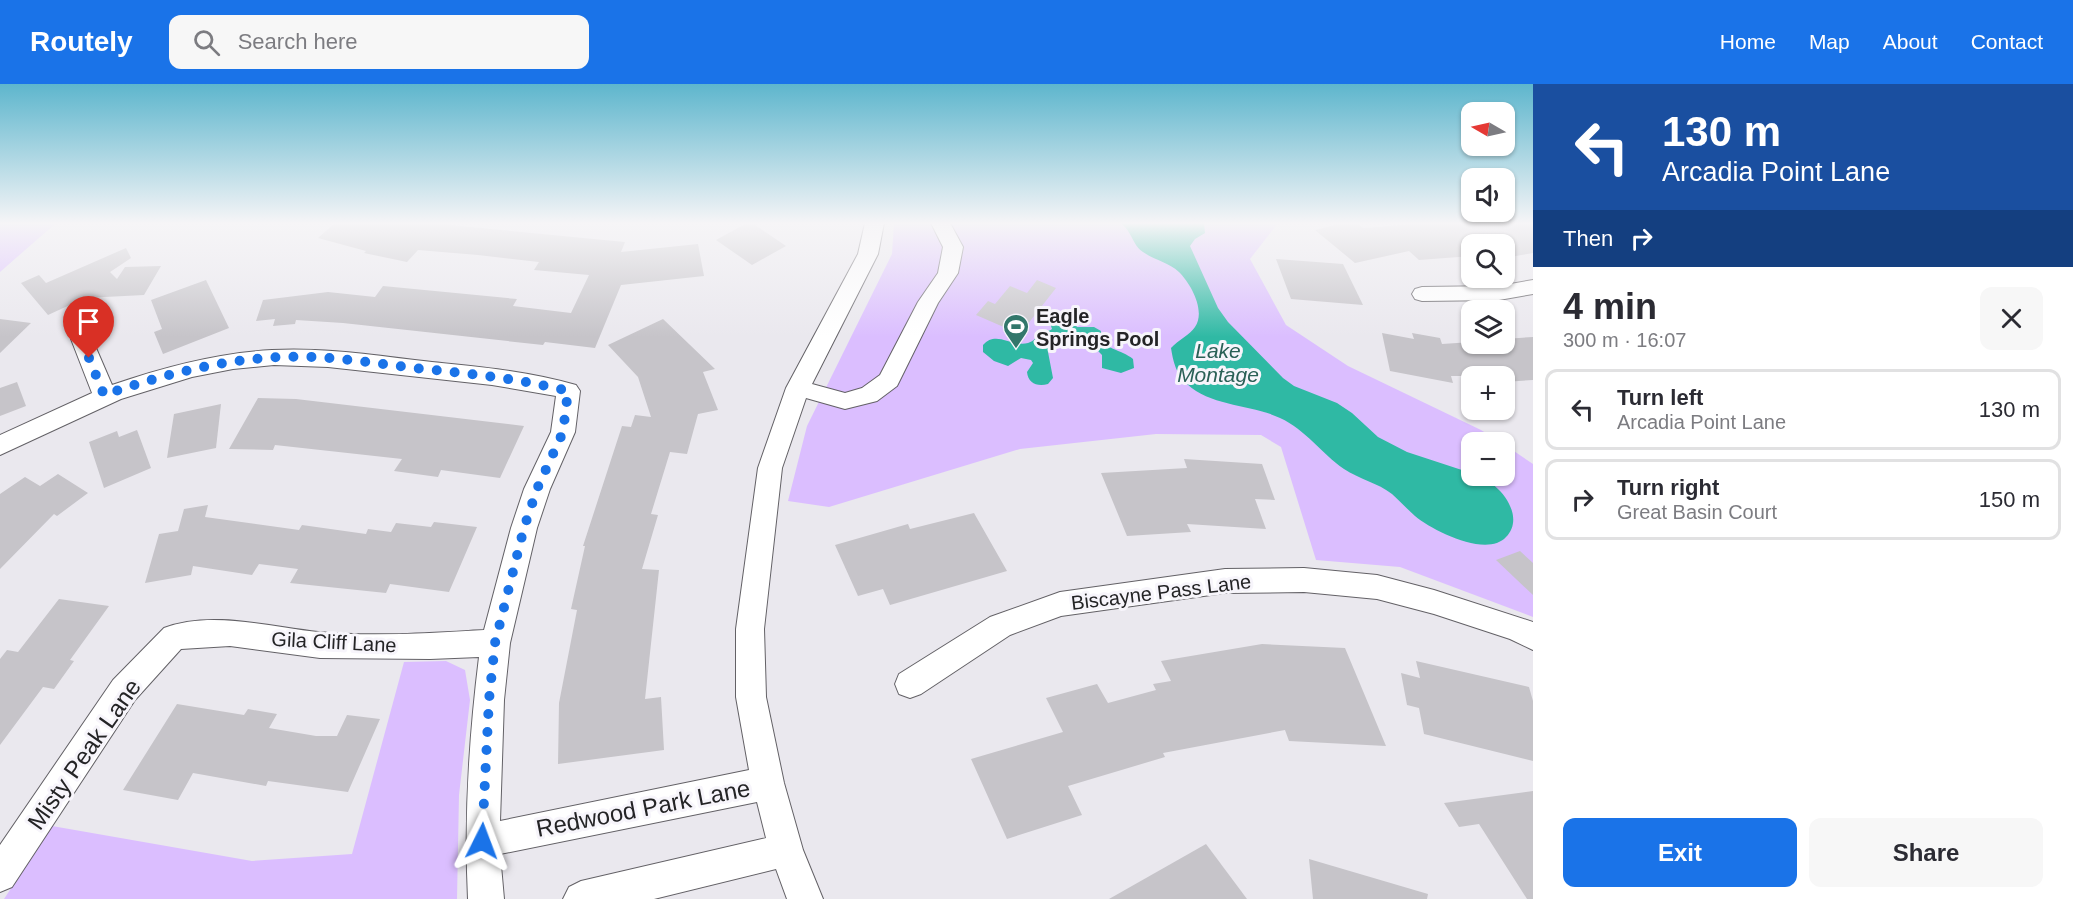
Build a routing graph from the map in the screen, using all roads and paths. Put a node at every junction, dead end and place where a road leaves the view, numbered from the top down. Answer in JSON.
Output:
{"nodes":[{"id":1,"x":864,"y":261,"type":"edge"},
{"id":2,"x":950,"y":261,"type":"edge"},
{"id":3,"x":1533,"y":287,"type":"edge"},
{"id":4,"x":1422,"y":294,"type":"dead end"},
{"id":5,"x":82,"y":339,"type":"dead end"},
{"id":6,"x":798,"y":388,"type":"junction"},
{"id":7,"x":104,"y":395,"type":"junction"},
{"id":8,"x":0,"y":446,"type":"edge"},
{"id":9,"x":174,"y":637,"type":"joint"},
{"id":10,"x":1533,"y":637,"type":"edge"},
{"id":11,"x":495,"y":643,"type":"junction"},
{"id":12,"x":910,"y":684,"type":"dead end"},
{"id":13,"x":768,"y":783,"type":"junction"},
{"id":14,"x":482,"y":841,"type":"junction"},
{"id":15,"x":786,"y":850,"type":"junction"},
{"id":16,"x":0,"y":875,"type":"edge"},
{"id":17,"x":486,"y":899,"type":"edge"},
{"id":18,"x":581,"y":899,"type":"edge"},
{"id":19,"x":805,"y":899,"type":"edge"}],
"edges":[{"from":1,"to":6,"type":"street"},
{"from":2,"to":6,"type":"street"},
{"from":3,"to":4,"type":"street"},
{"from":5,"to":7,"type":"street"},
{"from":6,"to":13,"type":"street"},
{"from":7,"to":8,"type":"street"},
{"from":7,"to":11,"type":"street"},
{"from":9,"to":11,"type":"street","name":"Gila Cliff Lane"},
{"from":9,"to":16,"type":"street","name":"Misty Peak Lane"},
{"from":10,"to":12,"type":"street","name":"Biscayne Pass Lane"},
{"from":11,"to":14,"type":"street"},
{"from":13,"to":14,"type":"street","name":"Redwood Park Lane"},
{"from":13,"to":15,"type":"street"},
{"from":14,"to":17,"type":"street"},
{"from":15,"to":18,"type":"street"},
{"from":15,"to":19,"type":"street"}]}
